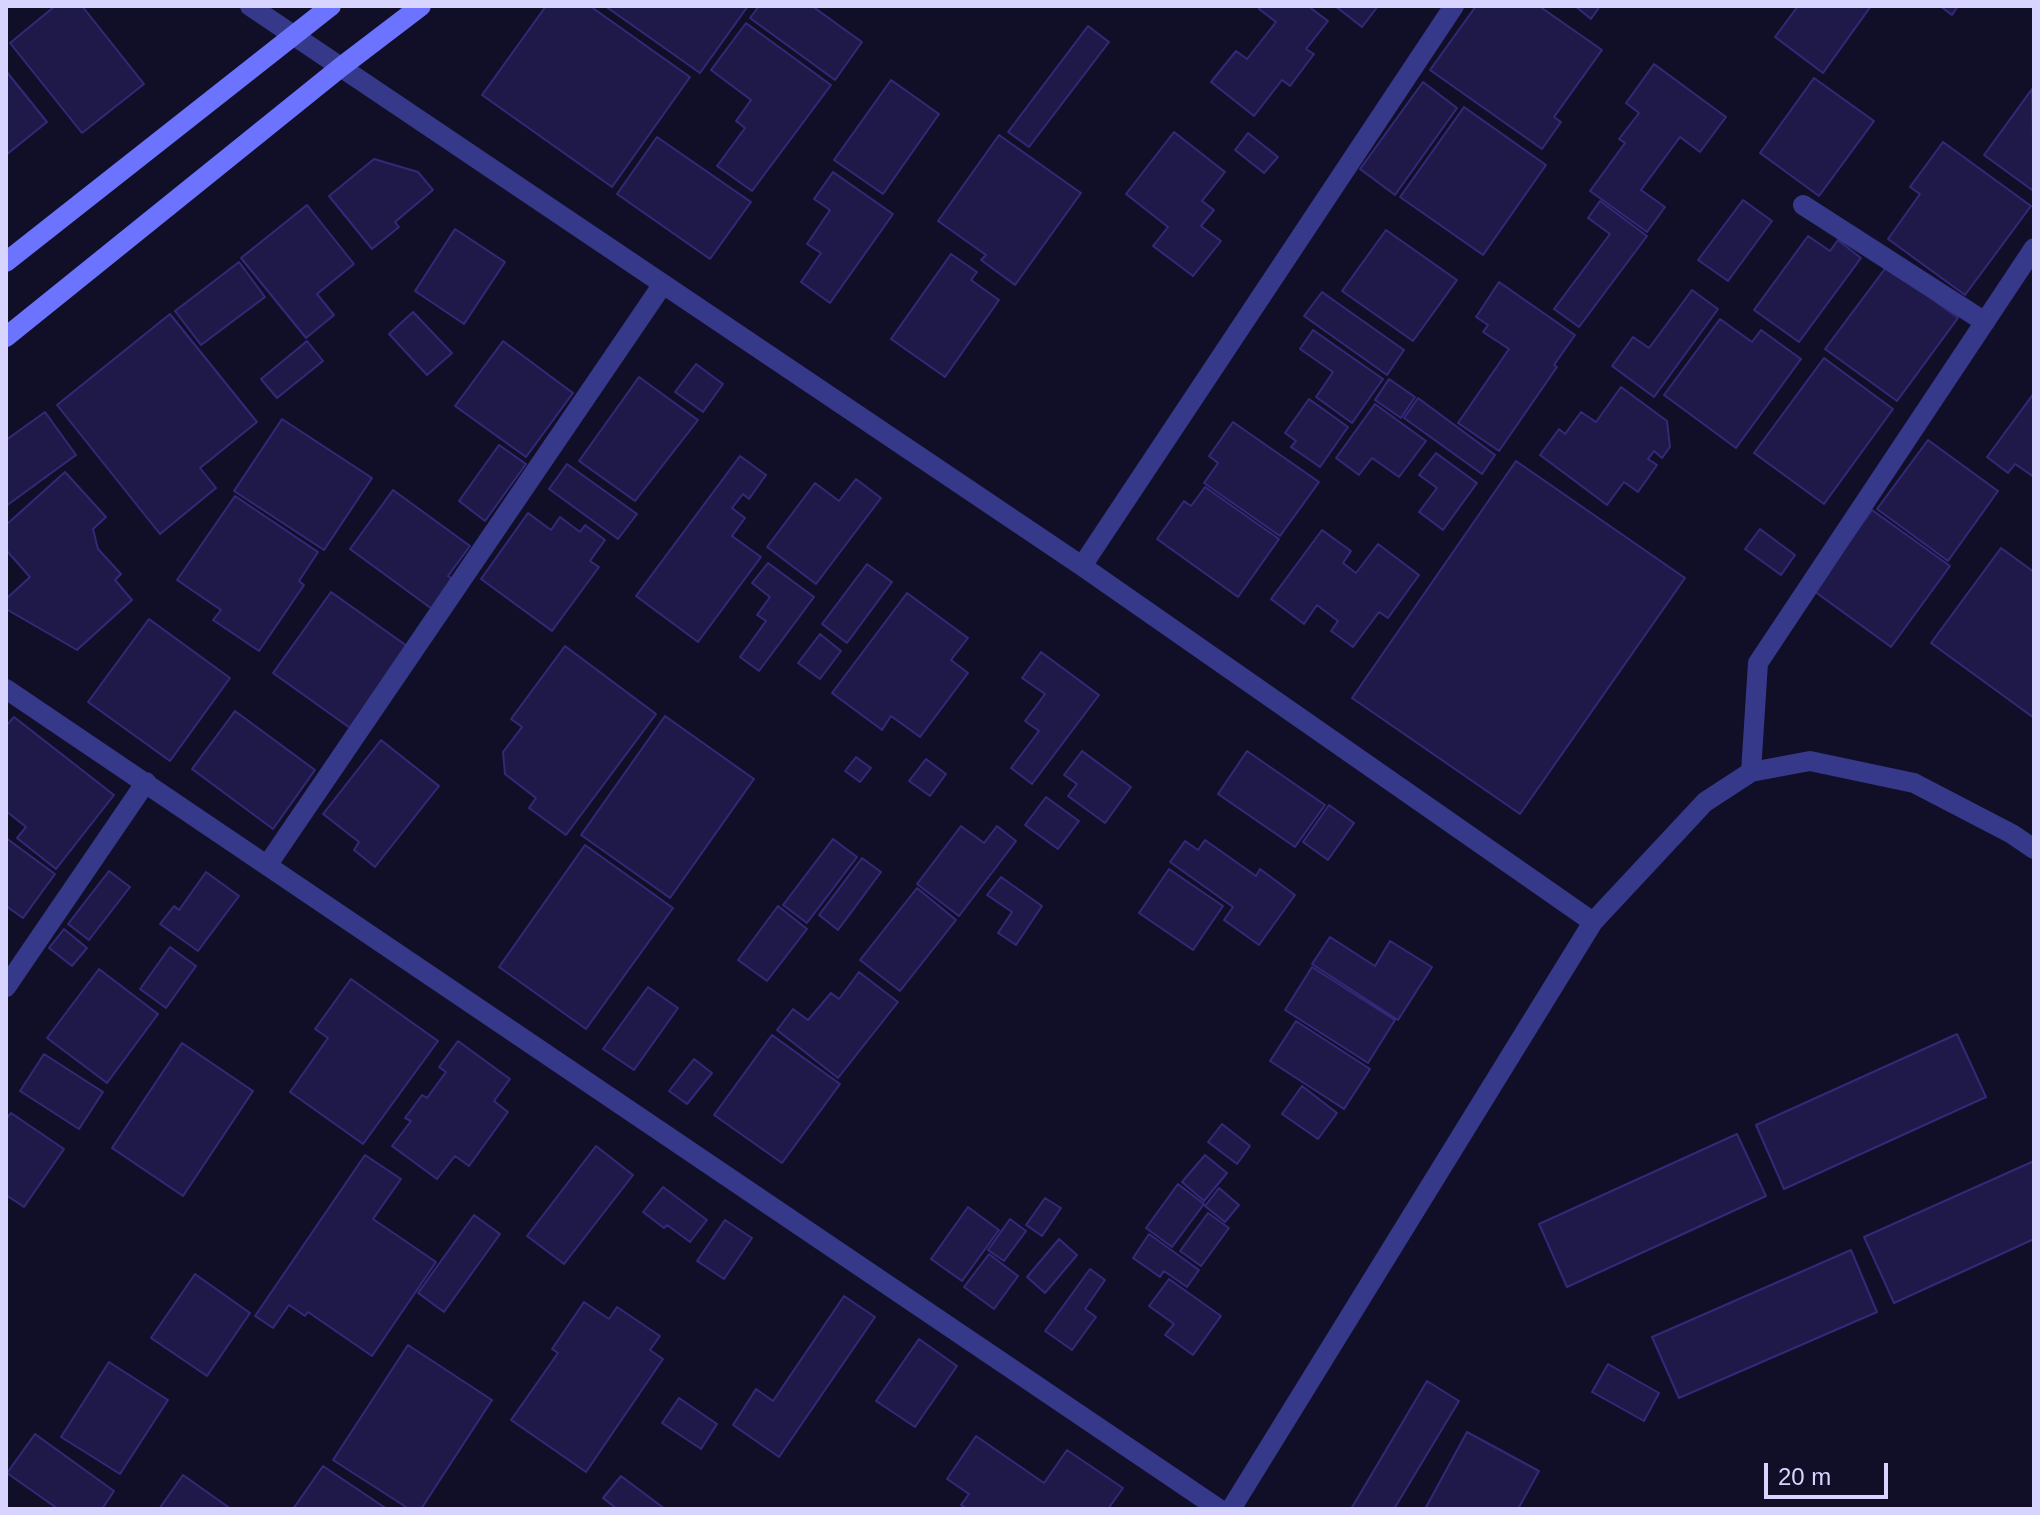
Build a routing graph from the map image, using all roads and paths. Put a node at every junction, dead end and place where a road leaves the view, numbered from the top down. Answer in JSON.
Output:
{"nodes":[{"id":1,"x":250,"y":6,"type":"edge"},
{"id":2,"x":331,"y":6,"type":"edge"},
{"id":3,"x":421,"y":6,"type":"edge"},
{"id":4,"x":1454,"y":6,"type":"edge"},
{"id":5,"x":293,"y":36,"type":"junction"},
{"id":6,"x":341,"y":67,"type":"junction"},
{"id":7,"x":1803,"y":205,"type":"dead end"},
{"id":8,"x":2034,"y":248,"type":"edge"},
{"id":9,"x":6,"y":262,"type":"edge"},
{"id":10,"x":663,"y":284,"type":"junction"},
{"id":11,"x":1985,"y":322,"type":"junction"},
{"id":12,"x":6,"y":337,"type":"edge"},
{"id":13,"x":1082,"y":566,"type":"junction"},
{"id":14,"x":6,"y":689,"type":"edge"},
{"id":15,"x":1751,"y":772,"type":"junction"},
{"id":16,"x":146,"y":782,"type":"junction"},
{"id":17,"x":2034,"y":827,"type":"edge"},
{"id":18,"x":2012,"y":834,"type":"junction"},
{"id":19,"x":2034,"y":849,"type":"edge"},
{"id":20,"x":268,"y":864,"type":"junction"},
{"id":21,"x":1593,"y":922,"type":"junction"},
{"id":22,"x":6,"y":987,"type":"edge"},
{"id":23,"x":1219,"y":1509,"type":"edge"},
{"id":24,"x":1231,"y":1509,"type":"edge"}],
"edges":[{"from":1,"to":5,"type":"street"},
{"from":2,"to":5,"type":"main road"},
{"from":3,"to":6,"type":"main road"},
{"from":4,"to":13,"type":"street"},
{"from":5,"to":6,"type":"street"},
{"from":5,"to":9,"type":"main road"},
{"from":6,"to":10,"type":"street"},
{"from":6,"to":12,"type":"main road"},
{"from":7,"to":11,"type":"street"},
{"from":8,"to":11,"type":"street"},
{"from":10,"to":13,"type":"street"},
{"from":10,"to":20,"type":"street"},
{"from":11,"to":15,"type":"street"},
{"from":13,"to":21,"type":"street"},
{"from":14,"to":16,"type":"street"},
{"from":15,"to":18,"type":"street"},
{"from":15,"to":21,"type":"street"},
{"from":16,"to":20,"type":"street"},
{"from":16,"to":22,"type":"street"},
{"from":17,"to":18,"type":"street"},
{"from":18,"to":19,"type":"street"},
{"from":20,"to":23,"type":"street"},
{"from":21,"to":24,"type":"street"}]}
